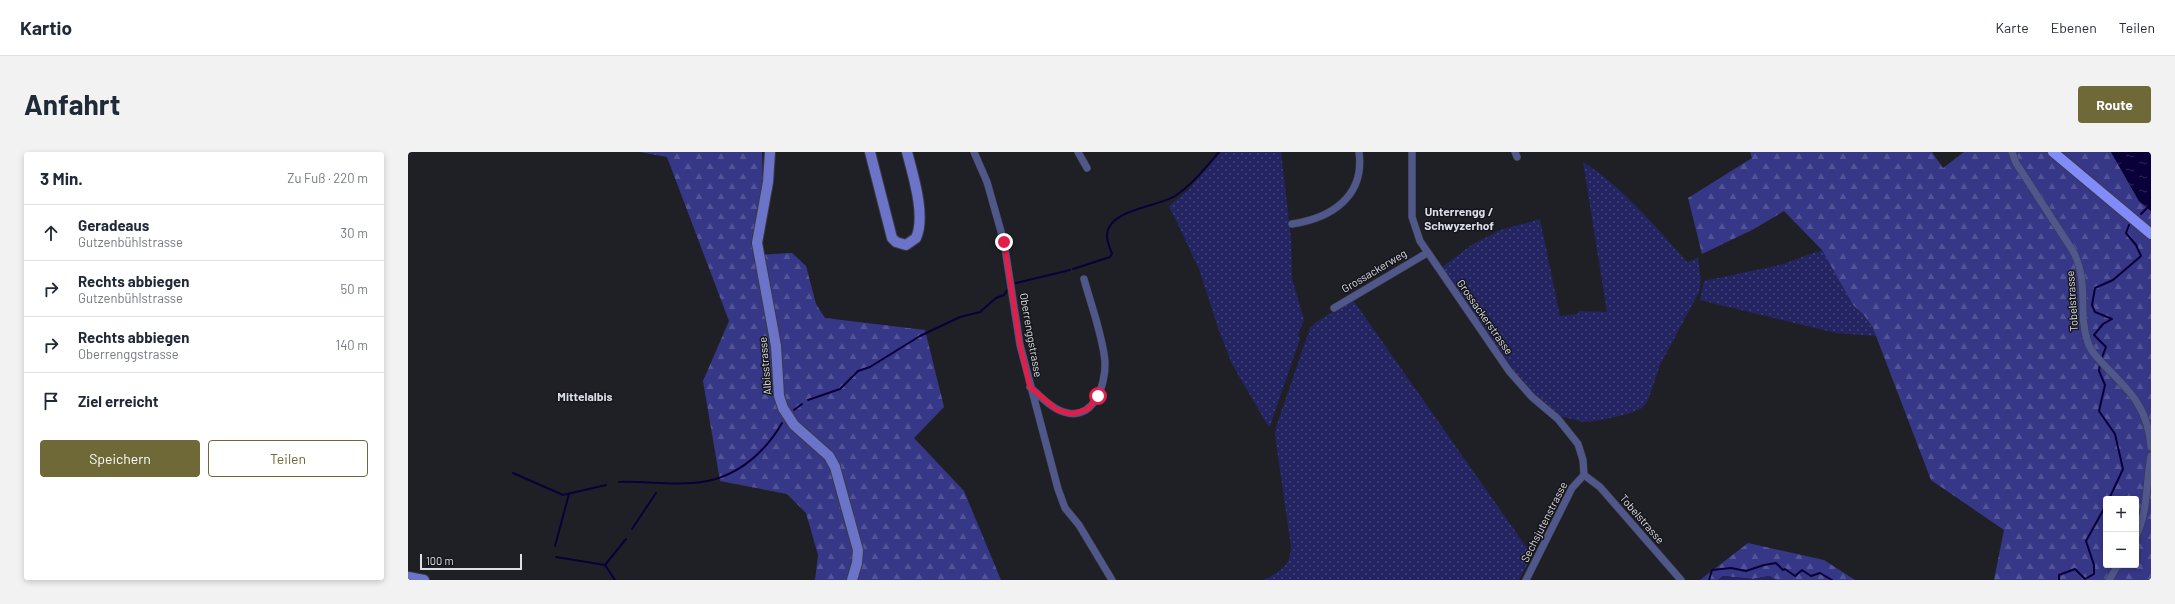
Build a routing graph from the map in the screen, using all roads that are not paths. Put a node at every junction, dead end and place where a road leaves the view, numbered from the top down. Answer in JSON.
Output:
{"nodes":[{"id":1,"x":770,"y":152,"type":"edge"},
{"id":2,"x":870,"y":152,"type":"edge"},
{"id":3,"x":907,"y":152,"type":"edge"},
{"id":4,"x":974,"y":152,"type":"edge"},
{"id":5,"x":1078,"y":152,"type":"edge"},
{"id":6,"x":1359,"y":152,"type":"edge"},
{"id":7,"x":1412,"y":152,"type":"edge"},
{"id":8,"x":2012,"y":152,"type":"edge"},
{"id":9,"x":2053,"y":152,"type":"edge"},
{"id":10,"x":1087,"y":168,"type":"dead end"},
{"id":11,"x":1292,"y":224,"type":"dead end"},
{"id":12,"x":2151,"y":234,"type":"edge"},
{"id":13,"x":1427,"y":253,"type":"junction"},
{"id":14,"x":1084,"y":279,"type":"dead end"},
{"id":15,"x":1334,"y":308,"type":"dead end"},
{"id":16,"x":1030,"y":387,"type":"junction"},
{"id":17,"x":2151,"y":447,"type":"edge"},
{"id":18,"x":2151,"y":456,"type":"edge"},
{"id":19,"x":1584,"y":475,"type":"junction"},
{"id":20,"x":2137,"y":532,"type":"edge"},
{"id":21,"x":2116,"y":568,"type":"edge"},
{"id":22,"x":408,"y":577,"type":"edge"},
{"id":23,"x":424,"y":580,"type":"edge"},
{"id":24,"x":852,"y":580,"type":"edge"},
{"id":25,"x":1112,"y":580,"type":"edge"},
{"id":26,"x":1526,"y":580,"type":"edge"},
{"id":27,"x":1681,"y":580,"type":"edge"},
{"id":28,"x":2109,"y":580,"type":"edge"}],
"edges":[{"from":1,"to":24,"type":"main road","name":"Albisstrasse"},
{"from":2,"to":3,"type":"main road"},
{"from":4,"to":16,"type":"street","name":"Oberrenggstrasse"},
{"from":5,"to":10,"type":"street"},
{"from":6,"to":11,"type":"street"},
{"from":7,"to":13,"type":"street","name":"Grossackerstrasse"},
{"from":8,"to":17,"type":"street","name":"Tobelstrasse"},
{"from":9,"to":12,"type":"main road"},
{"from":13,"to":15,"type":"street","name":"Grossackerweg"},
{"from":13,"to":19,"type":"street","name":"Grossackerstrasse"},
{"from":14,"to":16,"type":"street"},
{"from":16,"to":25,"type":"street","name":"Oberrenggstrasse"},
{"from":18,"to":20,"type":"street"},
{"from":19,"to":26,"type":"street","name":"Sechsjutenstrasse"},
{"from":19,"to":27,"type":"street","name":"Tobelstrasse"},
{"from":21,"to":28,"type":"street"},
{"from":22,"to":23,"type":"main road"}]}
